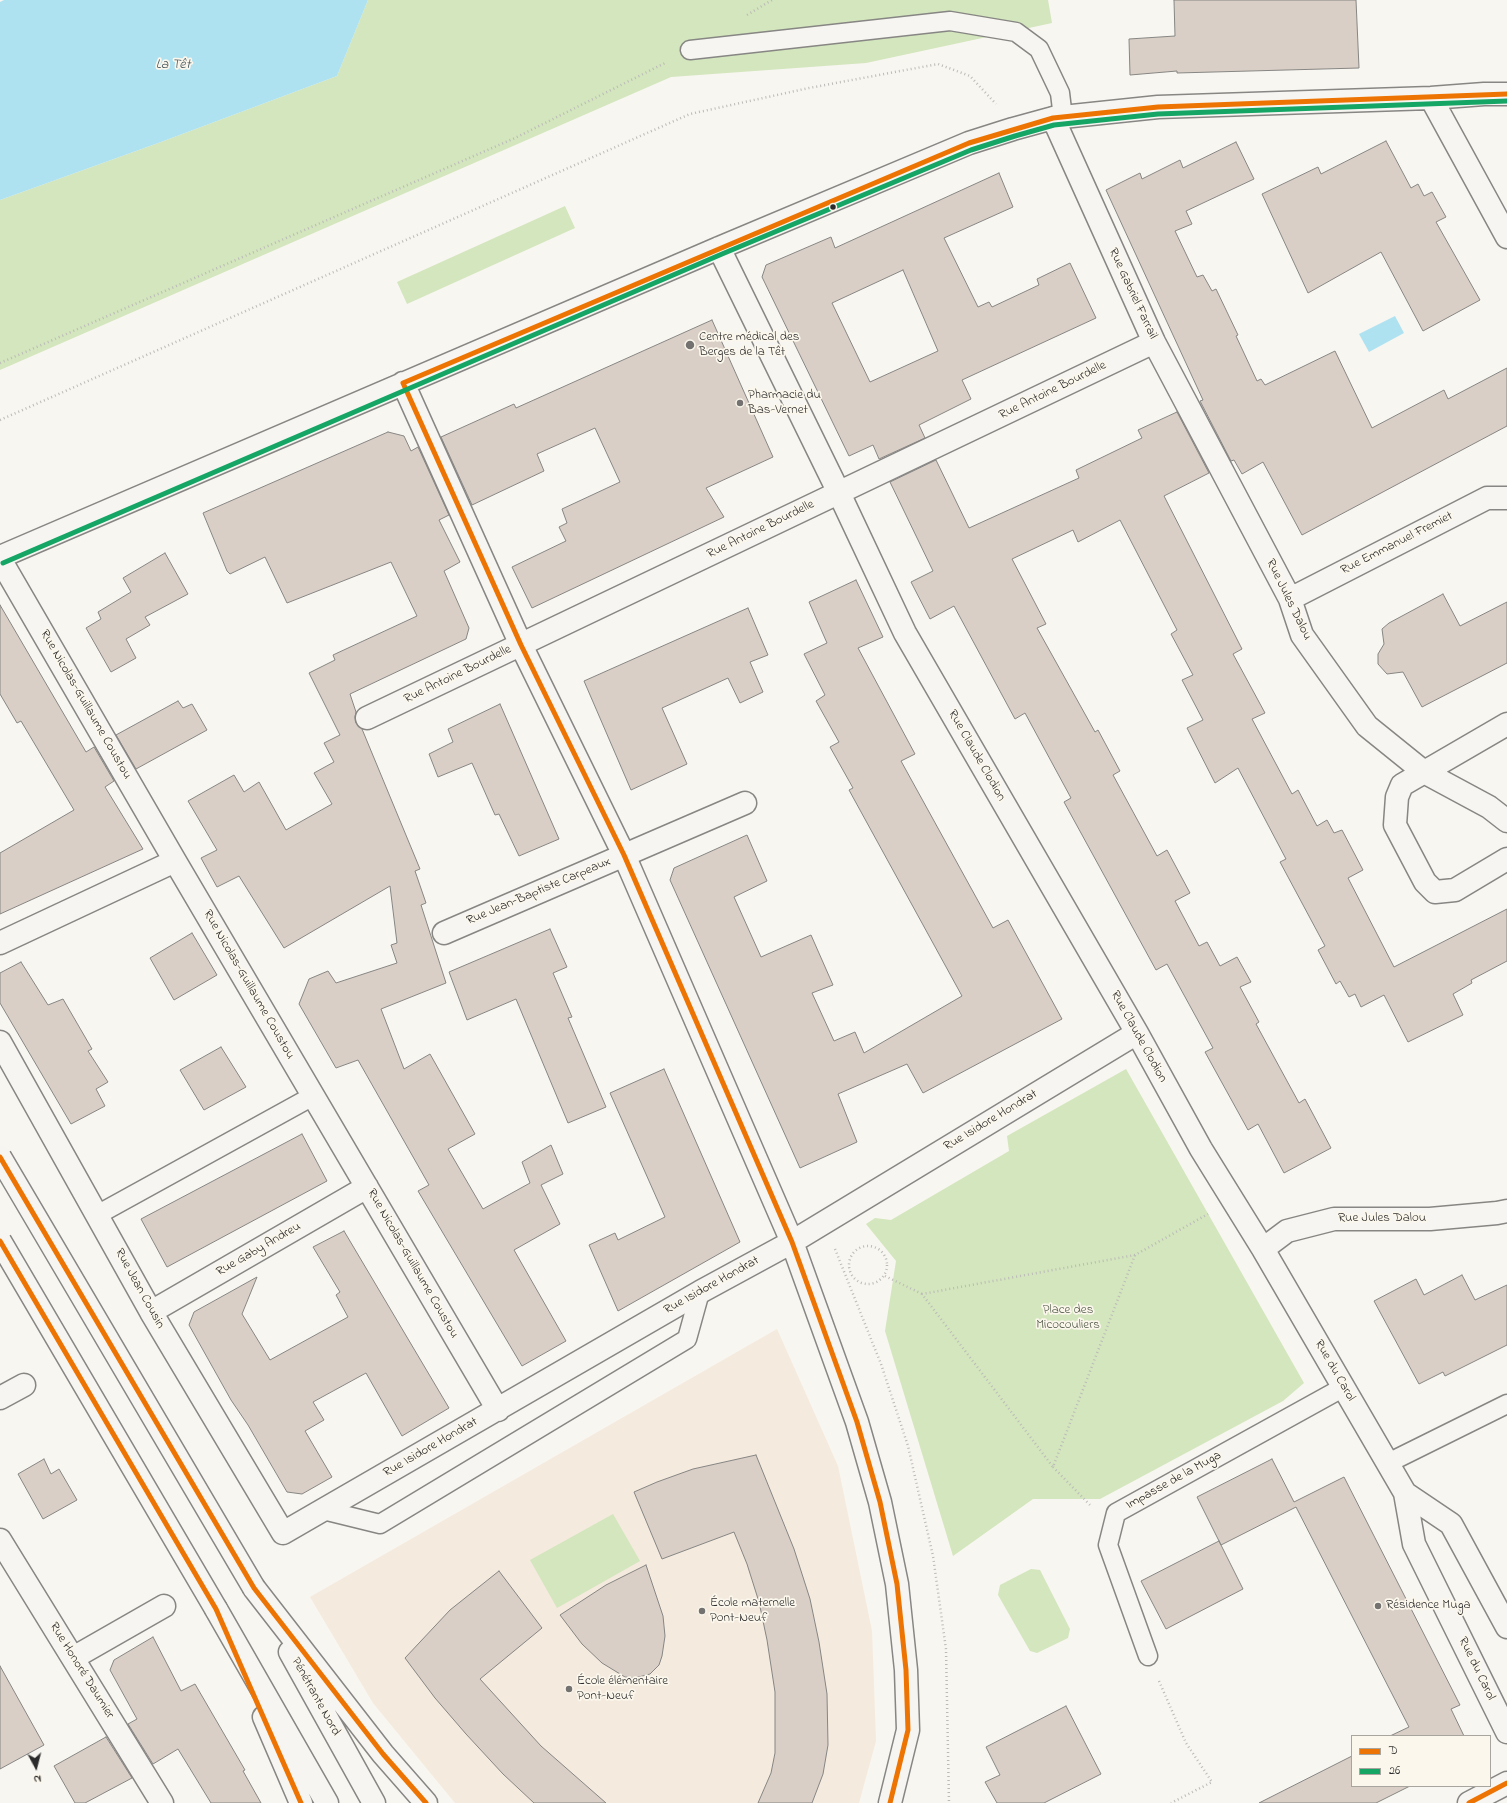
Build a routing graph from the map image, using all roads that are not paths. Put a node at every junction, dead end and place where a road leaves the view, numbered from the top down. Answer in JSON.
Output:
{"nodes":[{"id":1,"x":690,"y":50,"type":"road end"},
{"id":2,"x":1507,"y":94,"type":"edge"},
{"id":3,"x":1431,"y":98,"type":"junction"},
{"id":4,"x":1058,"y":118,"type":"junction"},
{"id":5,"x":1507,"y":237,"type":"edge"},
{"id":6,"x":719,"y":248,"type":"junction"},
{"id":7,"x":1154,"y":342,"type":"junction"},
{"id":8,"x":403,"y":383,"type":"junction"},
{"id":9,"x":1219,"y":466,"type":"joint"},
{"id":10,"x":839,"y":493,"type":"junction"},
{"id":11,"x":1507,"y":498,"type":"edge"},
{"id":12,"x":0,"y":558,"type":"edge"},
{"id":13,"x":1290,"y":599,"type":"junction"},
{"id":14,"x":521,"y":645,"type":"junction"},
{"id":15,"x":368,"y":718,"type":"dead end"},
{"id":16,"x":1507,"y":724,"type":"edge"},
{"id":17,"x":1424,"y":772,"type":"junction"},
{"id":18,"x":745,"y":803,"type":"dead end"},
{"id":19,"x":1507,"y":821,"type":"edge"},
{"id":20,"x":624,"y":855,"type":"junction"},
{"id":21,"x":1507,"y":858,"type":"edge"},
{"id":22,"x":175,"y":861,"type":"junction"},
{"id":23,"x":444,"y":933,"type":"dead end"},
{"id":24,"x":0,"y":943,"type":"edge"},
{"id":25,"x":1137,"y":1033,"type":"junction"},
{"id":26,"x":0,"y":1042,"type":"edge"},
{"id":27,"x":313,"y":1096,"type":"junction"},
{"id":28,"x":0,"y":1157,"type":"edge"},
{"id":29,"x":367,"y":1187,"type":"junction"},
{"id":30,"x":1507,"y":1211,"type":"edge"},
{"id":31,"x":97,"y":1215,"type":"junction"},
{"id":32,"x":0,"y":1241,"type":"edge"},
{"id":33,"x":792,"y":1242,"type":"junction"},
{"id":34,"x":1263,"y":1249,"type":"junction"},
{"id":35,"x":700,"y":1292,"type":"junction"},
{"id":36,"x":151,"y":1312,"type":"junction"},
{"id":37,"x":24,"y":1385,"type":"dead end"},
{"id":38,"x":1344,"y":1387,"type":"junction"},
{"id":39,"x":0,"y":1398,"type":"edge"},
{"id":40,"x":1507,"y":1404,"type":"edge"},
{"id":41,"x":498,"y":1410,"type":"junction"},
{"id":42,"x":1388,"y":1463,"type":"junction"},
{"id":43,"x":1405,"y":1493,"type":"junction"},
{"id":44,"x":324,"y":1510,"type":"junction"},
{"id":45,"x":283,"y":1533,"type":"joint"},
{"id":46,"x":0,"y":1540,"type":"edge"},
{"id":47,"x":254,"y":1588,"type":"junction"},
{"id":48,"x":164,"y":1606,"type":"dead end"},
{"id":49,"x":216,"y":1609,"type":"junction"},
{"id":50,"x":1507,"y":1627,"type":"edge"},
{"id":51,"x":1148,"y":1656,"type":"road end"},
{"id":52,"x":73,"y":1658,"type":"junction"},
{"id":53,"x":1507,"y":1732,"type":"edge"},
{"id":54,"x":1507,"y":1783,"type":"edge"},
{"id":55,"x":162,"y":1803,"type":"edge"},
{"id":56,"x":301,"y":1803,"type":"edge"},
{"id":57,"x":327,"y":1803,"type":"edge"},
{"id":58,"x":374,"y":1803,"type":"edge"},
{"id":59,"x":426,"y":1803,"type":"edge"},
{"id":60,"x":890,"y":1803,"type":"edge"},
{"id":61,"x":1469,"y":1803,"type":"edge"}],
"edges":[{"from":1,"to":4,"type":"lane"},
{"from":2,"to":3,"type":"main road"},
{"from":3,"to":4,"type":"main road"},
{"from":3,"to":5,"type":"main road"},
{"from":4,"to":6,"type":"main road"},
{"from":4,"to":7,"type":"main road","name":"Rue Gabriel Farrail"},
{"from":6,"to":8,"type":"main road"},
{"from":6,"to":10,"type":"main road","name":"Rue Claude Clodion"},
{"from":7,"to":9,"type":"main road","name":"Rue Gabriel Farrail"},
{"from":7,"to":10,"type":"main road","name":"Rue Antoine Bourdelle"},
{"from":8,"to":12,"type":"main road"},
{"from":8,"to":14,"type":"main road"},
{"from":9,"to":13,"type":"main road","name":"Rue Jules Dalou"},
{"from":10,"to":14,"type":"main road","name":"Rue Antoine Bourdelle"},
{"from":10,"to":25,"type":"main road","name":"Rue Claude Clodion"},
{"from":11,"to":13,"type":"main road","name":"Rue Emmanuel Fremiet"},
{"from":12,"to":22,"type":"main road","name":"Rue Nicolas-Guillaume Coustou"},
{"from":13,"to":17,"type":"main road","name":"Rue Jules Dalou"},
{"from":14,"to":15,"type":"main road","name":"Rue Antoine Bourdelle"},
{"from":14,"to":20,"type":"main road"},
{"from":16,"to":17,"type":"main road"},
{"from":17,"to":19,"type":"main road","name":"Rue Jules Dalou"},
{"from":17,"to":21,"type":"main road"},
{"from":18,"to":20,"type":"main road","name":"Rue Jean-Baptiste Carpeaux"},
{"from":20,"to":23,"type":"main road","name":"Rue Jean-Baptiste Carpeaux"},
{"from":20,"to":33,"type":"main road"},
{"from":22,"to":24,"type":"main road"},
{"from":22,"to":27,"type":"main road","name":"Rue Nicolas-Guillaume Coustou"},
{"from":25,"to":33,"type":"main road","name":"Rue Isidore Hondrat"},
{"from":25,"to":34,"type":"main road","name":"Rue Claude Clodion"},
{"from":26,"to":31,"type":"main road","name":"Rue Jean Cousin"},
{"from":27,"to":29,"type":"main road","name":"Rue Nicolas-Guillaume Coustou"},
{"from":27,"to":31,"type":"lane"},
{"from":28,"to":47,"type":"main road","name":"Pénétrante Nord","bridge":true},
{"from":29,"to":36,"type":"main road","name":"Rue Gaby Andreu"},
{"from":29,"to":41,"type":"main road","name":"Rue Nicolas-Guillaume Coustou"},
{"from":30,"to":34,"type":"main road","name":"Rue Jules Dalou"},
{"from":31,"to":36,"type":"main road","name":"Rue Jean Cousin"},
{"from":32,"to":49,"type":"main road","bridge":true},
{"from":33,"to":35,"type":"main road","name":"Rue Isidore Hondrat"},
{"from":33,"to":60,"type":"main road"},
{"from":34,"to":38,"type":"main road","name":"Rue du Carol"},
{"from":35,"to":41,"type":"main road","name":"Rue Isidore Hondrat"},
{"from":35,"to":44,"type":"lane"},
{"from":36,"to":45,"type":"main road","name":"Rue Jean Cousin"},
{"from":37,"to":39,"type":"main road"},
{"from":38,"to":42,"type":"main road","name":"Rue du Carol"},
{"from":38,"to":51,"type":"lane","name":"Impasse de la Muga"},
{"from":40,"to":42,"type":"lane"},
{"from":41,"to":44,"type":"main road","name":"Rue Isidore Hondrat"},
{"from":42,"to":43,"type":"main road","name":"Rue du Carol"},
{"from":43,"to":50,"type":"main road","name":"Rue du Carol"},
{"from":43,"to":53,"type":"main road","name":"Rue du Carol"},
{"from":44,"to":45,"type":"main road","name":"Rue Isidore Hondrat"},
{"from":46,"to":52,"type":"main road","name":"Rue Honoré Daumier"},
{"from":47,"to":58,"type":"main road","name":"Pénétrante Nord"},
{"from":47,"to":59,"type":"main road"},
{"from":48,"to":52,"type":"main road"},
{"from":49,"to":56,"type":"main road"},
{"from":49,"to":57,"type":"main road"},
{"from":52,"to":55,"type":"main road","name":"Rue Honoré Daumier"},
{"from":54,"to":61,"type":"main road"}]}
